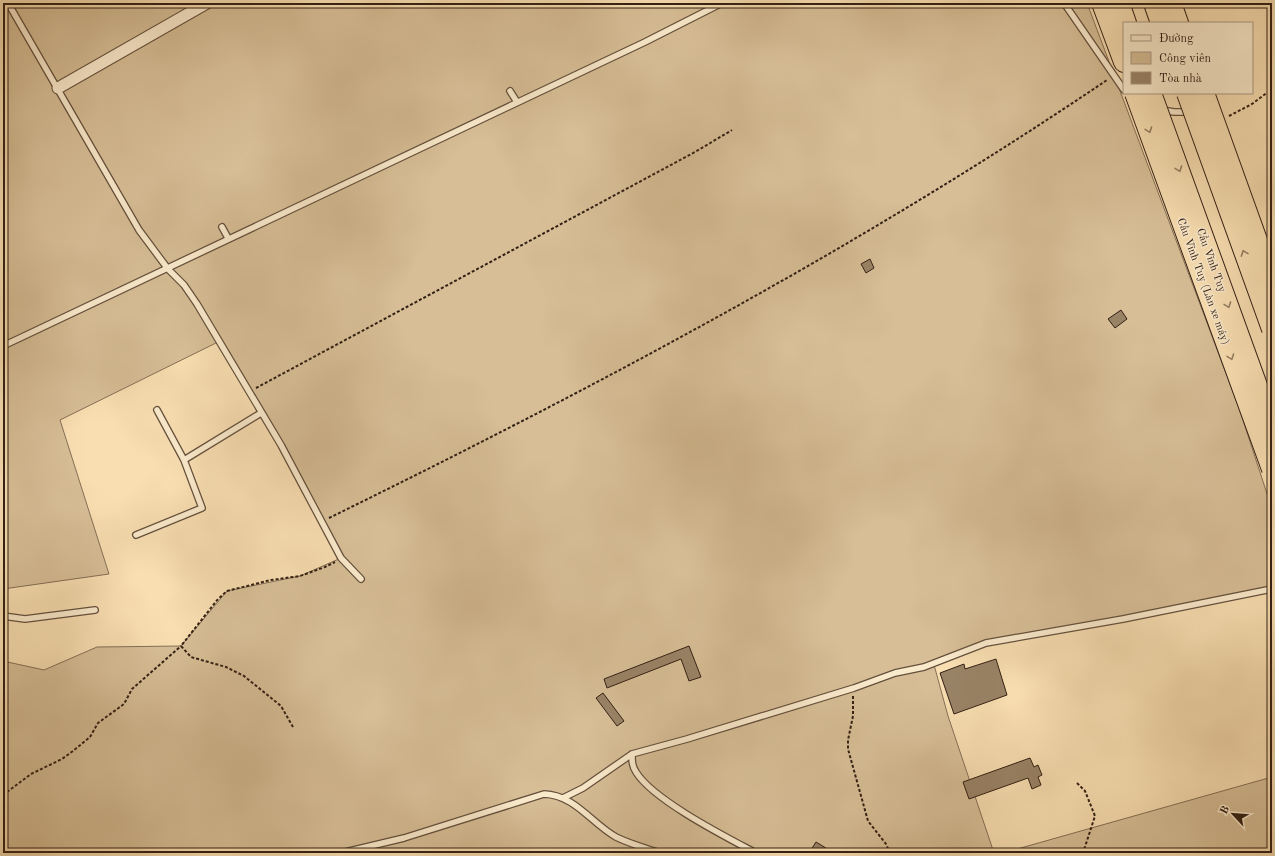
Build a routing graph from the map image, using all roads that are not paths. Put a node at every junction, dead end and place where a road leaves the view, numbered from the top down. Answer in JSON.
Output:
{"nodes":[{"id":1,"x":8,"y":3,"type":"edge"},
{"id":2,"x":207,"y":3,"type":"edge"},
{"id":3,"x":722,"y":3,"type":"edge"},
{"id":4,"x":1064,"y":3,"type":"edge"},
{"id":5,"x":1102,"y":3,"type":"edge"},
{"id":6,"x":1118,"y":3,"type":"edge"},
{"id":7,"x":1154,"y":3,"type":"edge"},
{"id":8,"x":1171,"y":3,"type":"edge"},
{"id":9,"x":1176,"y":3,"type":"edge"},
{"id":10,"x":1126,"y":22,"type":"edge"},
{"id":11,"x":1161,"y":22,"type":"edge"},
{"id":12,"x":1178,"y":22,"type":"edge"},
{"id":13,"x":1182,"y":22,"type":"edge"},
{"id":14,"x":1119,"y":69,"type":"edge"},
{"id":15,"x":1123,"y":86,"type":"edge"},
{"id":16,"x":58,"y":88,"type":"junction"},
{"id":17,"x":510,"y":91,"type":"dead end"},
{"id":18,"x":1151,"y":94,"type":"edge"},
{"id":19,"x":1187,"y":94,"type":"edge"},
{"id":20,"x":1207,"y":94,"type":"edge"},
{"id":21,"x":1133,"y":96,"type":"edge"},
{"id":22,"x":516,"y":102,"type":"junction"},
{"id":23,"x":1203,"y":106,"type":"edge"},
{"id":24,"x":1216,"y":118,"type":"junction"},
{"id":25,"x":222,"y":227,"type":"dead end"},
{"id":26,"x":228,"y":238,"type":"junction"},
{"id":27,"x":1272,"y":268,"type":"edge"},
{"id":28,"x":168,"y":269,"type":"junction"},
{"id":29,"x":1272,"y":282,"type":"edge"},
{"id":30,"x":1272,"y":329,"type":"edge"},
{"id":31,"x":3,"y":346,"type":"edge"},
{"id":32,"x":157,"y":410,"type":"dead end"},
{"id":33,"x":261,"y":413,"type":"junction"},
{"id":34,"x":1272,"y":426,"type":"edge"},
{"id":35,"x":184,"y":460,"type":"junction"},
{"id":36,"x":1272,"y":469,"type":"edge"},
{"id":37,"x":136,"y":535,"type":"dead end"},
{"id":38,"x":361,"y":579,"type":"dead end"},
{"id":39,"x":1272,"y":589,"type":"edge"},
{"id":40,"x":95,"y":610,"type":"dead end"},
{"id":41,"x":3,"y":616,"type":"edge"},
{"id":42,"x":632,"y":754,"type":"junction"},
{"id":43,"x":563,"y":798,"type":"junction"},
{"id":44,"x":341,"y":853,"type":"edge"},
{"id":45,"x":660,"y":853,"type":"edge"},
{"id":46,"x":756,"y":853,"type":"edge"}],
"edges":[{"from":1,"to":16,"type":"lane"},
{"from":2,"to":16,"type":"street"},
{"from":3,"to":22,"type":"lane"},
{"from":4,"to":14,"type":"lane"},
{"from":5,"to":14,"type":"highway"},
{"from":6,"to":10,"type":"highway"},
{"from":7,"to":11,"type":"highway"},
{"from":8,"to":12,"type":"highway"},
{"from":9,"to":13,"type":"lane"},
{"from":14,"to":15,"type":"lane"},
{"from":16,"to":28,"type":"lane"},
{"from":17,"to":22,"type":"lane"},
{"from":18,"to":34,"type":"highway","name":"Cầu Vĩnh Tuy","one_way":true,"bridge":true},
{"from":30,"to":19,"type":"highway","one_way":true,"bridge":true},
{"from":20,"to":24,"type":"lane"},
{"from":21,"to":23,"type":"lane"},
{"from":21,"to":36,"type":"highway","name":"Cầu Vĩnh Tuy (Làn xe máy)","one_way":true,"bridge":true},
{"from":22,"to":26,"type":"lane"},
{"from":23,"to":24,"type":"lane"},
{"from":23,"to":29,"type":"highway","bridge":true},
{"from":24,"to":27,"type":"lane"},
{"from":25,"to":26,"type":"lane"},
{"from":26,"to":28,"type":"lane"},
{"from":28,"to":31,"type":"lane"},
{"from":28,"to":33,"type":"lane"},
{"from":32,"to":35,"type":"lane"},
{"from":33,"to":35,"type":"lane"},
{"from":33,"to":38,"type":"lane"},
{"from":35,"to":37,"type":"lane"},
{"from":39,"to":42,"type":"lane"},
{"from":40,"to":41,"type":"lane"},
{"from":42,"to":43,"type":"lane"},
{"from":42,"to":46,"type":"lane"},
{"from":43,"to":44,"type":"lane"},
{"from":43,"to":45,"type":"lane"}]}
